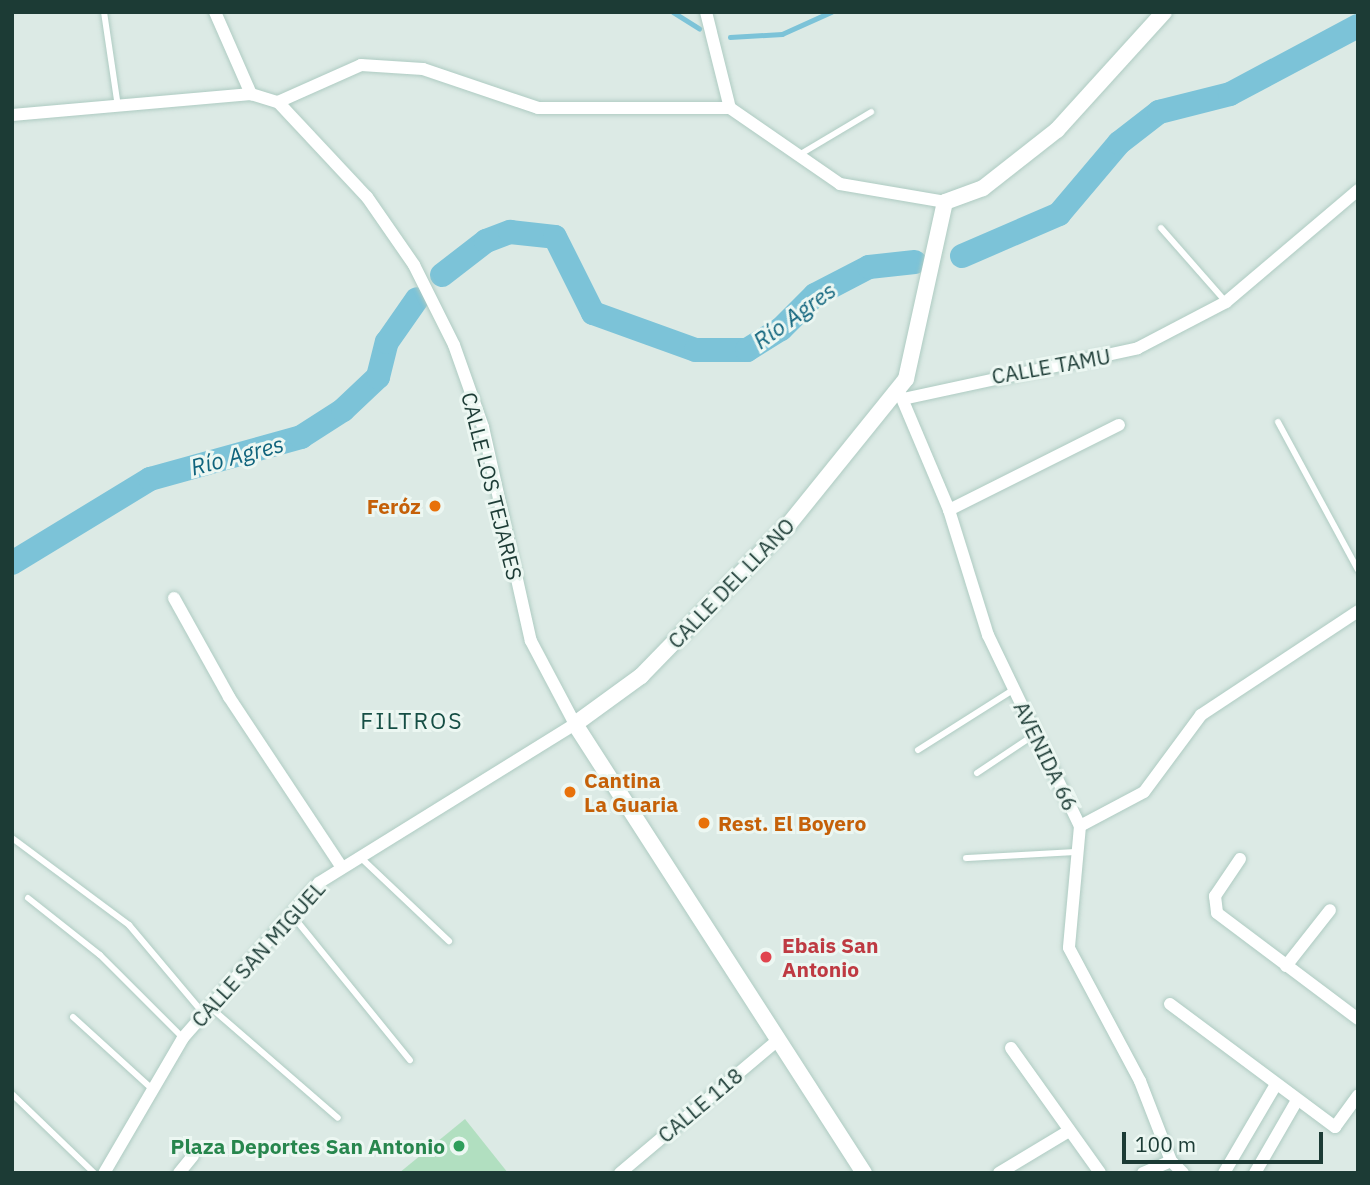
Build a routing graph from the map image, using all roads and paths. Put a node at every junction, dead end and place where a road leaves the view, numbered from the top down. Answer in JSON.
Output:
{"nodes":[{"id":1,"x":104,"y":12,"type":"edge"},
{"id":2,"x":215,"y":12,"type":"edge"},
{"id":3,"x":706,"y":12,"type":"edge"},
{"id":4,"x":1164,"y":12,"type":"edge"},
{"id":5,"x":251,"y":94,"type":"junction"},
{"id":6,"x":278,"y":102,"type":"junction"},
{"id":7,"x":118,"y":107,"type":"junction"},
{"id":8,"x":730,"y":108,"type":"junction"},
{"id":9,"x":872,"y":112,"type":"dead end"},
{"id":10,"x":12,"y":115,"type":"edge"},
{"id":11,"x":797,"y":156,"type":"junction"},
{"id":12,"x":1358,"y":190,"type":"edge"},
{"id":13,"x":944,"y":202,"type":"junction"},
{"id":14,"x":1161,"y":228,"type":"dead end"},
{"id":15,"x":1226,"y":302,"type":"junction"},
{"id":16,"x":900,"y":394,"type":"junction"},
{"id":17,"x":1278,"y":422,"type":"dead end"},
{"id":18,"x":1119,"y":425,"type":"dead end"},
{"id":19,"x":948,"y":510,"type":"junction"},
{"id":20,"x":1358,"y":570,"type":"edge"},
{"id":21,"x":174,"y":598,"type":"dead end"},
{"id":22,"x":1358,"y":611,"type":"edge"},
{"id":23,"x":1013,"y":690,"type":"junction"},
{"id":24,"x":575,"y":724,"type":"junction"},
{"id":25,"x":1038,"y":732,"type":"junction"},
{"id":26,"x":918,"y":750,"type":"dead end"},
{"id":27,"x":977,"y":772,"type":"dead end"},
{"id":28,"x":1080,"y":826,"type":"junction"},
{"id":29,"x":12,"y":838,"type":"edge"},
{"id":30,"x":1079,"y":852,"type":"junction"},
{"id":31,"x":358,"y":855,"type":"junction"},
{"id":32,"x":966,"y":858,"type":"dead end"},
{"id":33,"x":1240,"y":859,"type":"dead end"},
{"id":34,"x":341,"y":866,"type":"junction"},
{"id":35,"x":28,"y":898,"type":"dead end"},
{"id":36,"x":1330,"y":910,"type":"dead end"},
{"id":37,"x":291,"y":913,"type":"junction"},
{"id":38,"x":449,"y":941,"type":"dead end"},
{"id":39,"x":1286,"y":966,"type":"junction"},
{"id":40,"x":1171,"y":1004,"type":"dead end"},
{"id":41,"x":207,"y":1010,"type":"junction"},
{"id":42,"x":73,"y":1017,"type":"dead end"},
{"id":43,"x":1358,"y":1019,"type":"edge"},
{"id":44,"x":183,"y":1038,"type":"junction"},
{"id":45,"x":779,"y":1038,"type":"junction"},
{"id":46,"x":1011,"y":1048,"type":"dead end"},
{"id":47,"x":410,"y":1060,"type":"dead end"},
{"id":48,"x":1275,"y":1086,"type":"junction"},
{"id":49,"x":152,"y":1089,"type":"junction"},
{"id":50,"x":12,"y":1094,"type":"edge"},
{"id":51,"x":1358,"y":1095,"type":"edge"},
{"id":52,"x":1296,"y":1102,"type":"junction"},
{"id":53,"x":338,"y":1118,"type":"dead end"},
{"id":54,"x":1069,"y":1131,"type":"junction"},
{"id":55,"x":193,"y":1156,"type":"dead end"},
{"id":56,"x":1171,"y":1161,"type":"junction"},
{"id":57,"x":94,"y":1173,"type":"edge"},
{"id":58,"x":104,"y":1173,"type":"edge"},
{"id":59,"x":179,"y":1173,"type":"edge"},
{"id":60,"x":620,"y":1173,"type":"edge"},
{"id":61,"x":864,"y":1173,"type":"edge"},
{"id":62,"x":999,"y":1173,"type":"edge"},
{"id":63,"x":1100,"y":1173,"type":"edge"},
{"id":64,"x":1143,"y":1173,"type":"edge"},
{"id":65,"x":1183,"y":1173,"type":"edge"},
{"id":66,"x":1224,"y":1173,"type":"edge"},
{"id":67,"x":1255,"y":1173,"type":"edge"}],
"edges":[{"from":1,"to":7,"type":"lane"},
{"from":2,"to":5,"type":"street"},
{"from":3,"to":8,"type":"street"},
{"from":4,"to":13,"type":"main road"},
{"from":5,"to":6,"type":"street"},
{"from":5,"to":7,"type":"street"},
{"from":6,"to":8,"type":"street"},
{"from":6,"to":24,"type":"street","name":"CALLE LOS TEJARES"},
{"from":7,"to":10,"type":"street"},
{"from":8,"to":11,"type":"street"},
{"from":9,"to":11,"type":"lane"},
{"from":11,"to":13,"type":"street"},
{"from":12,"to":15,"type":"street","name":"CALLE TAMU"},
{"from":13,"to":16,"type":"main road","name":"CALLE DEL LLANO"},
{"from":14,"to":15,"type":"lane"},
{"from":15,"to":16,"type":"street","name":"CALLE TAMU"},
{"from":16,"to":19,"type":"street","name":"AVENIDA 66"},
{"from":16,"to":24,"type":"main road","name":"CALLE DEL LLANO"},
{"from":17,"to":20,"type":"lane"},
{"from":18,"to":19,"type":"street"},
{"from":19,"to":23,"type":"street","name":"AVENIDA 66"},
{"from":21,"to":34,"type":"street"},
{"from":22,"to":28,"type":"street"},
{"from":23,"to":25,"type":"street","name":"AVENIDA 66"},
{"from":23,"to":26,"type":"lane"},
{"from":24,"to":31,"type":"street","name":"CALLE SAN MIGUEL"},
{"from":24,"to":45,"type":"main road"},
{"from":25,"to":27,"type":"lane"},
{"from":25,"to":28,"type":"street","name":"AVENIDA 66"},
{"from":28,"to":30,"type":"street","name":"AVENIDA 66"},
{"from":29,"to":41,"type":"lane"},
{"from":30,"to":32,"type":"lane"},
{"from":30,"to":56,"type":"street","name":"AVENIDA 66"},
{"from":31,"to":34,"type":"street","name":"CALLE SAN MIGUEL"},
{"from":31,"to":38,"type":"lane"},
{"from":33,"to":39,"type":"street"},
{"from":34,"to":37,"type":"street","name":"CALLE SAN MIGUEL"},
{"from":35,"to":44,"type":"lane"},
{"from":36,"to":39,"type":"street"},
{"from":37,"to":41,"type":"street","name":"CALLE SAN MIGUEL"},
{"from":37,"to":47,"type":"lane"},
{"from":39,"to":43,"type":"street"},
{"from":40,"to":48,"type":"street"},
{"from":41,"to":44,"type":"street","name":"CALLE SAN MIGUEL"},
{"from":41,"to":53,"type":"lane"},
{"from":42,"to":49,"type":"lane"},
{"from":44,"to":49,"type":"street","name":"CALLE SAN MIGUEL"},
{"from":45,"to":60,"type":"street","name":"CALLE 118"},
{"from":45,"to":61,"type":"main road"},
{"from":46,"to":54,"type":"street"},
{"from":48,"to":52,"type":"street"},
{"from":48,"to":66,"type":"street"},
{"from":49,"to":58,"type":"street","name":"CALLE SAN MIGUEL"},
{"from":50,"to":57,"type":"lane"},
{"from":51,"to":52,"type":"street"},
{"from":52,"to":67,"type":"street"},
{"from":54,"to":62,"type":"street"},
{"from":54,"to":63,"type":"street"},
{"from":55,"to":59,"type":"street"},
{"from":56,"to":64,"type":"street"},
{"from":56,"to":65,"type":"street"}]}
